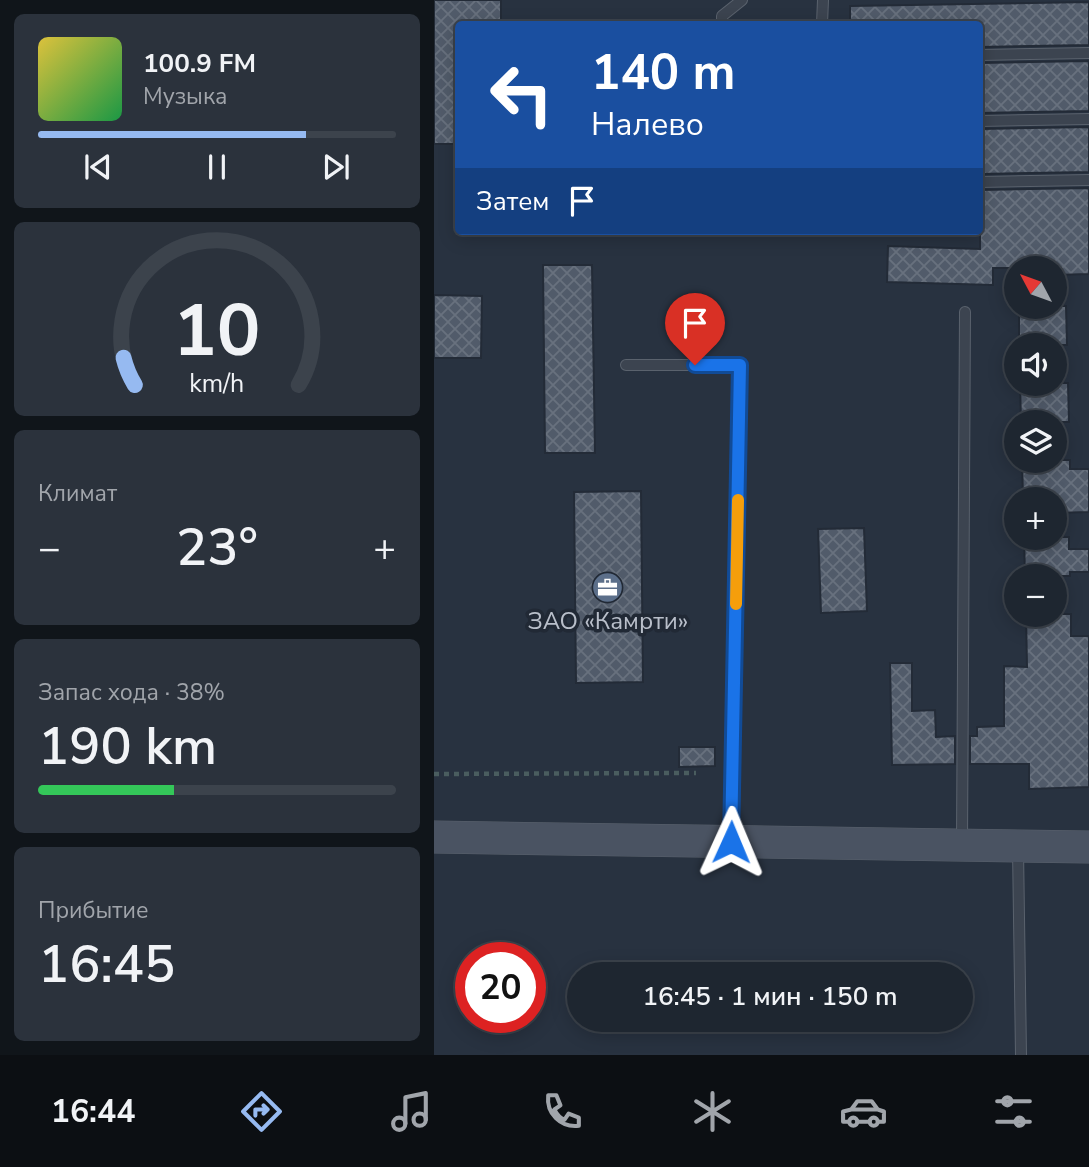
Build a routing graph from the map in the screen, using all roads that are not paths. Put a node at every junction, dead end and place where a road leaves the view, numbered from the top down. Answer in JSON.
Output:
{"nodes":[{"id":1,"x":742,"y":0,"type":"edge"},
{"id":2,"x":823,"y":0,"type":"edge"},
{"id":3,"x":722,"y":21,"type":"edge"},
{"id":4,"x":822,"y":21,"type":"edge"},
{"id":5,"x":1089,"y":52,"type":"edge"},
{"id":6,"x":983,"y":55,"type":"edge"},
{"id":7,"x":1089,"y":119,"type":"edge"},
{"id":8,"x":983,"y":121,"type":"edge"},
{"id":9,"x":1089,"y":180,"type":"edge"},
{"id":10,"x":983,"y":182,"type":"edge"},
{"id":11,"x":965,"y":312,"type":"dead end"},
{"id":12,"x":626,"y":365,"type":"dead end"},
{"id":13,"x":434,"y":837,"type":"edge"},
{"id":14,"x":731,"y":842,"type":"junction"},
{"id":15,"x":961,"y":845,"type":"junction"},
{"id":16,"x":1018,"y":846,"type":"junction"},
{"id":17,"x":1089,"y":847,"type":"edge"},
{"id":18,"x":1021,"y":1055,"type":"edge"}],
"edges":[{"from":1,"to":3,"type":"lane"},
{"from":2,"to":4,"type":"lane"},
{"from":5,"to":6,"type":"lane"},
{"from":7,"to":8,"type":"lane"},
{"from":9,"to":10,"type":"lane"},
{"from":11,"to":15,"type":"lane"},
{"from":12,"to":14,"type":"lane"},
{"from":13,"to":14,"type":"main road"},
{"from":14,"to":15,"type":"main road"},
{"from":15,"to":16,"type":"main road"},
{"from":16,"to":17,"type":"main road"},
{"from":16,"to":18,"type":"lane"}]}
